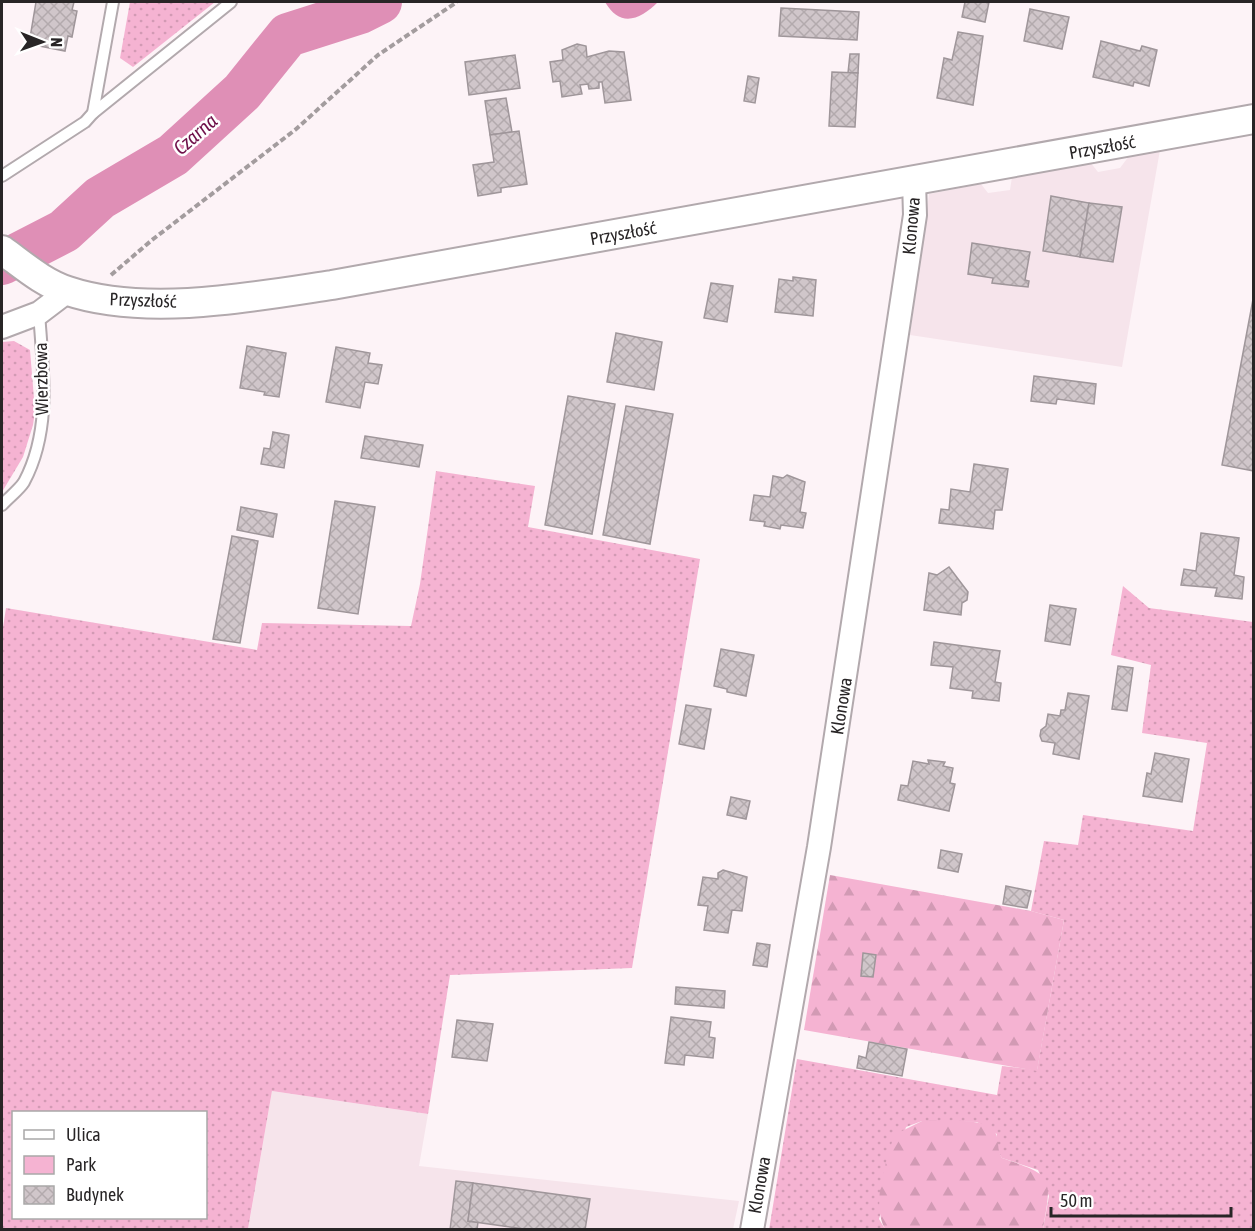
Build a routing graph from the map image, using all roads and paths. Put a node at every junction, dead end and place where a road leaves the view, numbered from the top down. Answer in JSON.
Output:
{"nodes":[{"id":1,"x":113,"y":2,"type":"edge"},
{"id":2,"x":231,"y":2,"type":"edge"},
{"id":3,"x":458,"y":2,"type":"edge"},
{"id":4,"x":93,"y":113,"type":"junction"},
{"id":5,"x":1254,"y":119,"type":"edge"},
{"id":6,"x":2,"y":176,"type":"edge"},
{"id":7,"x":914,"y":181,"type":"junction"},
{"id":8,"x":2,"y":250,"type":"edge"},
{"id":9,"x":67,"y":289,"type":"junction"},
{"id":10,"x":39,"y":313,"type":"junction"},
{"id":11,"x":2,"y":327,"type":"edge"},
{"id":12,"x":2,"y":505,"type":"edge"},
{"id":13,"x":752,"y":1230,"type":"edge"}],
"edges":[{"from":1,"to":4,"type":"lane"},
{"from":2,"to":4,"type":"lane"},
{"from":3,"to":9,"type":"path"},
{"from":4,"to":6,"type":"lane"},
{"from":5,"to":7,"type":"street","name":"Przyszłość"},
{"from":7,"to":9,"type":"street","name":"Przyszłość"},
{"from":7,"to":13,"type":"street","name":"Klonowa"},
{"from":8,"to":9,"type":"street","name":"Przyszłość"},
{"from":9,"to":10,"type":"street"},
{"from":10,"to":11,"type":"street"},
{"from":10,"to":12,"type":"lane","name":"Wierzbowa"}]}
